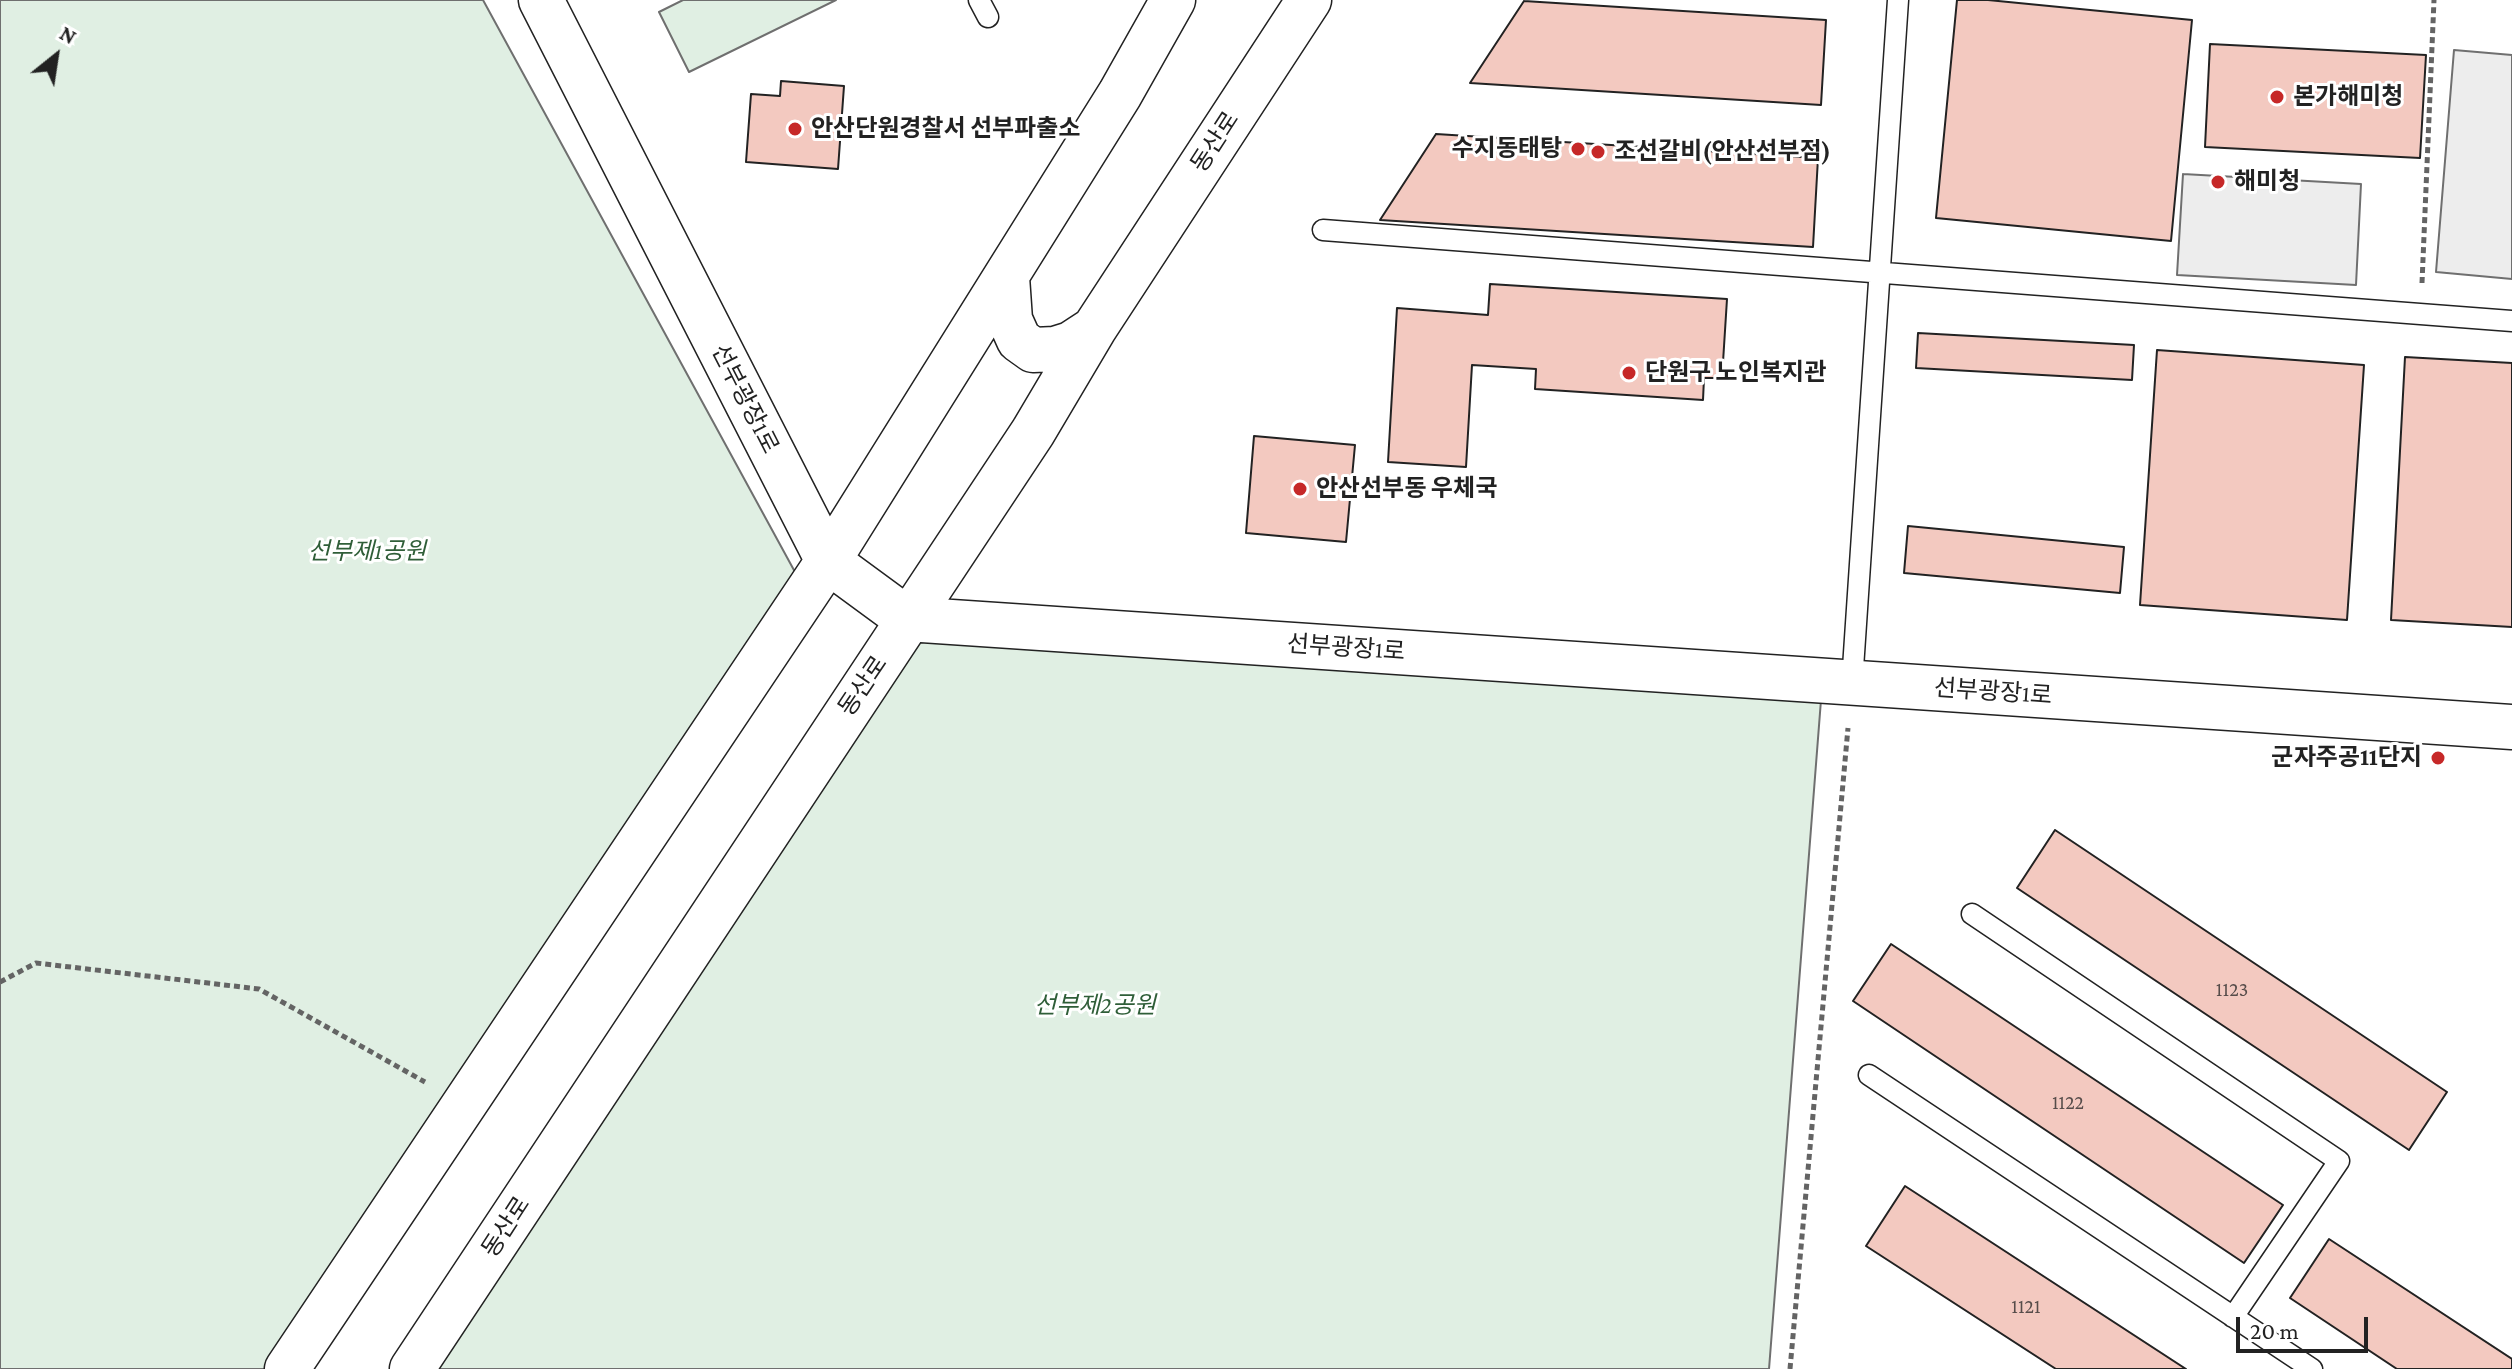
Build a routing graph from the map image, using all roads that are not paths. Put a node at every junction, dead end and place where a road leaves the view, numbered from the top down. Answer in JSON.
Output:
{"nodes":[{"id":1,"x":541,"y":0,"type":"edge"},
{"id":2,"x":1173,"y":0,"type":"edge"},
{"id":3,"x":1898,"y":0,"type":"edge"},
{"id":4,"x":1312,"y":5,"type":"edge"},
{"id":5,"x":1323,"y":230,"type":"dead end"},
{"id":6,"x":1880,"y":273,"type":"junction"},
{"id":7,"x":1007,"y":277,"type":"junction"},
{"id":8,"x":2512,"y":321,"type":"edge"},
{"id":9,"x":1094,"y":329,"type":"junction"},
{"id":10,"x":828,"y":561,"type":"junction"},
{"id":11,"x":907,"y":619,"type":"junction"},
{"id":12,"x":1852,"y":683,"type":"junction"},
{"id":13,"x":2512,"y":727,"type":"edge"},
{"id":14,"x":1972,"y":914,"type":"dead end"},
{"id":15,"x":1869,"y":1075,"type":"dead end"},
{"id":16,"x":2233,"y":1317,"type":"junction"},
{"id":17,"x":287,"y":1369,"type":"edge"},
{"id":18,"x":412,"y":1369,"type":"edge"},
{"id":19,"x":2312,"y":1369,"type":"edge"}],
"edges":[{"from":1,"to":10,"type":"street","name":"선부광장1로"},
{"from":2,"to":7,"type":"street"},
{"from":3,"to":6,"type":"lane"},
{"from":4,"to":9,"type":"street","name":"동산로"},
{"from":5,"to":6,"type":"lane"},
{"from":6,"to":8,"type":"lane"},
{"from":6,"to":12,"type":"lane"},
{"from":7,"to":9,"type":"street"},
{"from":7,"to":10,"type":"street"},
{"from":9,"to":11,"type":"street","name":"동산로"},
{"from":10,"to":11,"type":"street","name":"선부광장1로"},
{"from":10,"to":17,"type":"street"},
{"from":11,"to":12,"type":"street","name":"선부광장1로"},
{"from":11,"to":18,"type":"street","name":"동산로"},
{"from":12,"to":13,"type":"street","name":"선부광장1로"},
{"from":14,"to":16,"type":"lane"},
{"from":15,"to":16,"type":"lane"},
{"from":16,"to":19,"type":"lane"}]}
